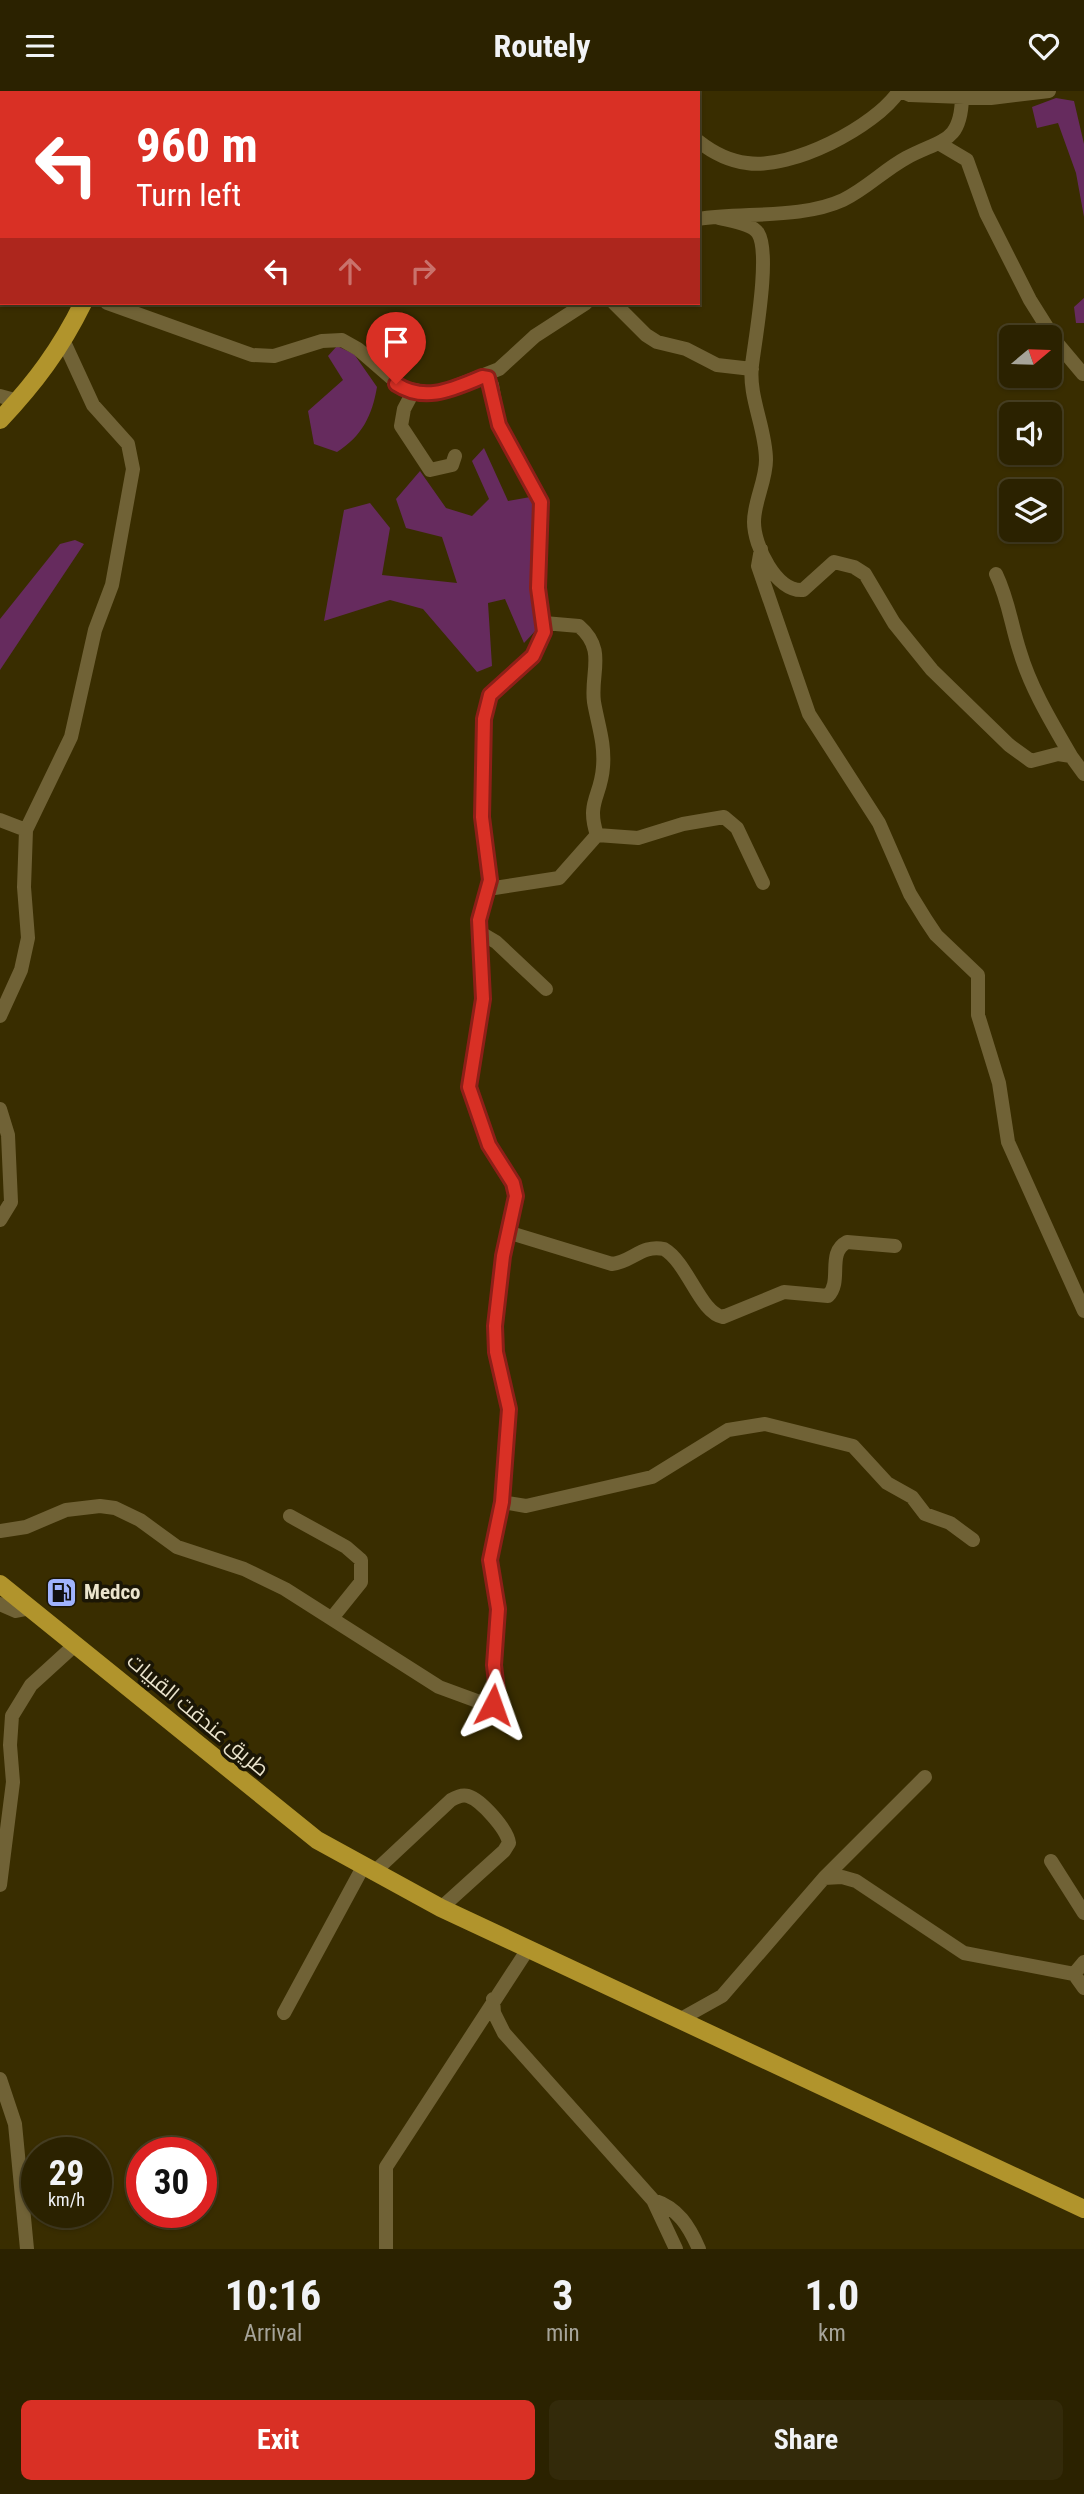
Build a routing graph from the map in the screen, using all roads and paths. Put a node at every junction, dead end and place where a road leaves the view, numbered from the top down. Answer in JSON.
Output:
{"nodes":[{"id":1,"x":900,"y":91,"type":"edge"},
{"id":2,"x":1049,"y":91,"type":"edge"},
{"id":3,"x":962,"y":97,"type":"junction"},
{"id":4,"x":700,"y":142,"type":"edge"},
{"id":5,"x":940,"y":144,"type":"junction"},
{"id":6,"x":719,"y":218,"type":"junction"},
{"id":7,"x":700,"y":219,"type":"edge"},
{"id":8,"x":82,"y":305,"type":"edge"},
{"id":9,"x":113,"y":305,"type":"edge"},
{"id":10,"x":583,"y":305,"type":"edge"},
{"id":11,"x":616,"y":305,"type":"edge"},
{"id":12,"x":64,"y":342,"type":"junction"},
{"id":13,"x":752,"y":369,"type":"junction"},
{"id":14,"x":1083,"y":374,"type":"edge"},
{"id":15,"x":486,"y":376,"type":"junction"},
{"id":16,"x":413,"y":392,"type":"junction"},
{"id":17,"x":0,"y":395,"type":"edge"},
{"id":18,"x":18,"y":401,"type":"junction"},
{"id":19,"x":0,"y":420,"type":"edge"},
{"id":20,"x":455,"y":456,"type":"dead end"},
{"id":21,"x":761,"y":549,"type":"junction"},
{"id":22,"x":996,"y":574,"type":"dead end"},
{"id":23,"x":544,"y":623,"type":"junction"},
{"id":24,"x":1070,"y":756,"type":"junction"},
{"id":25,"x":1084,"y":774,"type":"edge"},
{"id":26,"x":0,"y":820,"type":"edge"},
{"id":27,"x":26,"y":829,"type":"junction"},
{"id":28,"x":597,"y":835,"type":"junction"},
{"id":29,"x":763,"y":883,"type":"dead end"},
{"id":30,"x":488,"y":890,"type":"junction"},
{"id":31,"x":479,"y":932,"type":"junction"},
{"id":32,"x":546,"y":989,"type":"dead end"},
{"id":33,"x":0,"y":1016,"type":"edge"},
{"id":34,"x":0,"y":1109,"type":"edge"},
{"id":35,"x":5,"y":1181,"type":"edge"},
{"id":36,"x":0,"y":1220,"type":"edge"},
{"id":37,"x":507,"y":1231,"type":"junction"},
{"id":38,"x":894,"y":1245,"type":"dead end"},
{"id":39,"x":1084,"y":1311,"type":"edge"},
{"id":40,"x":502,"y":1502,"type":"junction"},
{"id":41,"x":290,"y":1516,"type":"dead end"},
{"id":42,"x":0,"y":1531,"type":"edge"},
{"id":43,"x":973,"y":1540,"type":"dead end"},
{"id":44,"x":0,"y":1584,"type":"edge"},
{"id":45,"x":0,"y":1604,"type":"edge"},
{"id":46,"x":31,"y":1608,"type":"junction"},
{"id":47,"x":332,"y":1618,"type":"junction"},
{"id":48,"x":76,"y":1644,"type":"junction"},
{"id":49,"x":5,"y":1735,"type":"edge"},
{"id":50,"x":925,"y":1777,"type":"dead end"},
{"id":51,"x":1051,"y":1861,"type":"dead end"},
{"id":52,"x":368,"y":1870,"type":"junction"},
{"id":53,"x":824,"y":1878,"type":"junction"},
{"id":54,"x":0,"y":1885,"type":"edge"},
{"id":55,"x":442,"y":1908,"type":"junction"},
{"id":56,"x":1084,"y":1913,"type":"edge"},
{"id":57,"x":528,"y":1949,"type":"junction"},
{"id":58,"x":1084,"y":1962,"type":"edge"},
{"id":59,"x":1074,"y":1975,"type":"junction"},
{"id":60,"x":1084,"y":1988,"type":"edge"},
{"id":61,"x":493,"y":1999,"type":"junction"},
{"id":62,"x":284,"y":2013,"type":"dead end"},
{"id":63,"x":680,"y":2020,"type":"junction"},
{"id":64,"x":1,"y":2088,"type":"edge"},
{"id":65,"x":653,"y":2200,"type":"junction"},
{"id":66,"x":1084,"y":2209,"type":"edge"},
{"id":67,"x":27,"y":2249,"type":"edge"},
{"id":68,"x":386,"y":2249,"type":"edge"},
{"id":69,"x":676,"y":2249,"type":"edge"},
{"id":70,"x":698,"y":2249,"type":"edge"}],
"edges":[{"from":1,"to":3,"type":"street"},
{"from":1,"to":4,"type":"street"},
{"from":2,"to":3,"type":"street"},
{"from":3,"to":5,"type":"street"},
{"from":5,"to":6,"type":"street"},
{"from":5,"to":14,"type":"street"},
{"from":6,"to":7,"type":"street"},
{"from":6,"to":13,"type":"street"},
{"from":8,"to":12,"type":"main road"},
{"from":9,"to":16,"type":"street"},
{"from":10,"to":15,"type":"street"},
{"from":11,"to":13,"type":"street"},
{"from":12,"to":18,"type":"main road"},
{"from":12,"to":27,"type":"street"},
{"from":13,"to":21,"type":"street"},
{"from":15,"to":16,"type":"street"},
{"from":15,"to":23,"type":"street"},
{"from":16,"to":20,"type":"street"},
{"from":17,"to":18,"type":"street"},
{"from":18,"to":19,"type":"main road"},
{"from":21,"to":24,"type":"street"},
{"from":21,"to":39,"type":"street"},
{"from":22,"to":24,"type":"street"},
{"from":23,"to":28,"type":"street"},
{"from":23,"to":30,"type":"street"},
{"from":24,"to":25,"type":"street"},
{"from":26,"to":27,"type":"street"},
{"from":27,"to":33,"type":"street"},
{"from":28,"to":29,"type":"street"},
{"from":28,"to":30,"type":"street"},
{"from":30,"to":31,"type":"street"},
{"from":31,"to":32,"type":"street"},
{"from":31,"to":37,"type":"street"},
{"from":34,"to":35,"type":"street"},
{"from":35,"to":36,"type":"street"},
{"from":37,"to":38,"type":"street"},
{"from":37,"to":40,"type":"street"},
{"from":40,"to":43,"type":"street"},
{"from":40,"to":47,"type":"street"},
{"from":41,"to":47,"type":"street"},
{"from":42,"to":47,"type":"street"},
{"from":44,"to":46,"type":"main road","name":"طريق عندقت القبيات"},
{"from":45,"to":46,"type":"street"},
{"from":46,"to":48,"type":"main road","name":"طريق عندقت القبيات"},
{"from":48,"to":49,"type":"street"},
{"from":48,"to":52,"type":"main road","name":"طريق عندقت القبيات"},
{"from":49,"to":54,"type":"street"},
{"from":50,"to":53,"type":"street"},
{"from":51,"to":56,"type":"street"},
{"from":52,"to":55,"type":"main road","name":"طريق عندقت القبيات"},
{"from":52,"to":55,"type":"street"},
{"from":52,"to":62,"type":"street"},
{"from":53,"to":59,"type":"street"},
{"from":53,"to":63,"type":"street"},
{"from":55,"to":57,"type":"main road","name":"طريق عندقت القبيات"},
{"from":57,"to":61,"type":"street"},
{"from":57,"to":63,"type":"main road","name":"طريق عندقت القبيات"},
{"from":58,"to":59,"type":"street"},
{"from":59,"to":60,"type":"street"},
{"from":61,"to":65,"type":"street"},
{"from":61,"to":68,"type":"street"},
{"from":63,"to":66,"type":"main road","name":"طريق عندقت القبيات"},
{"from":64,"to":67,"type":"street"},
{"from":65,"to":69,"type":"street"},
{"from":65,"to":70,"type":"street"}]}
